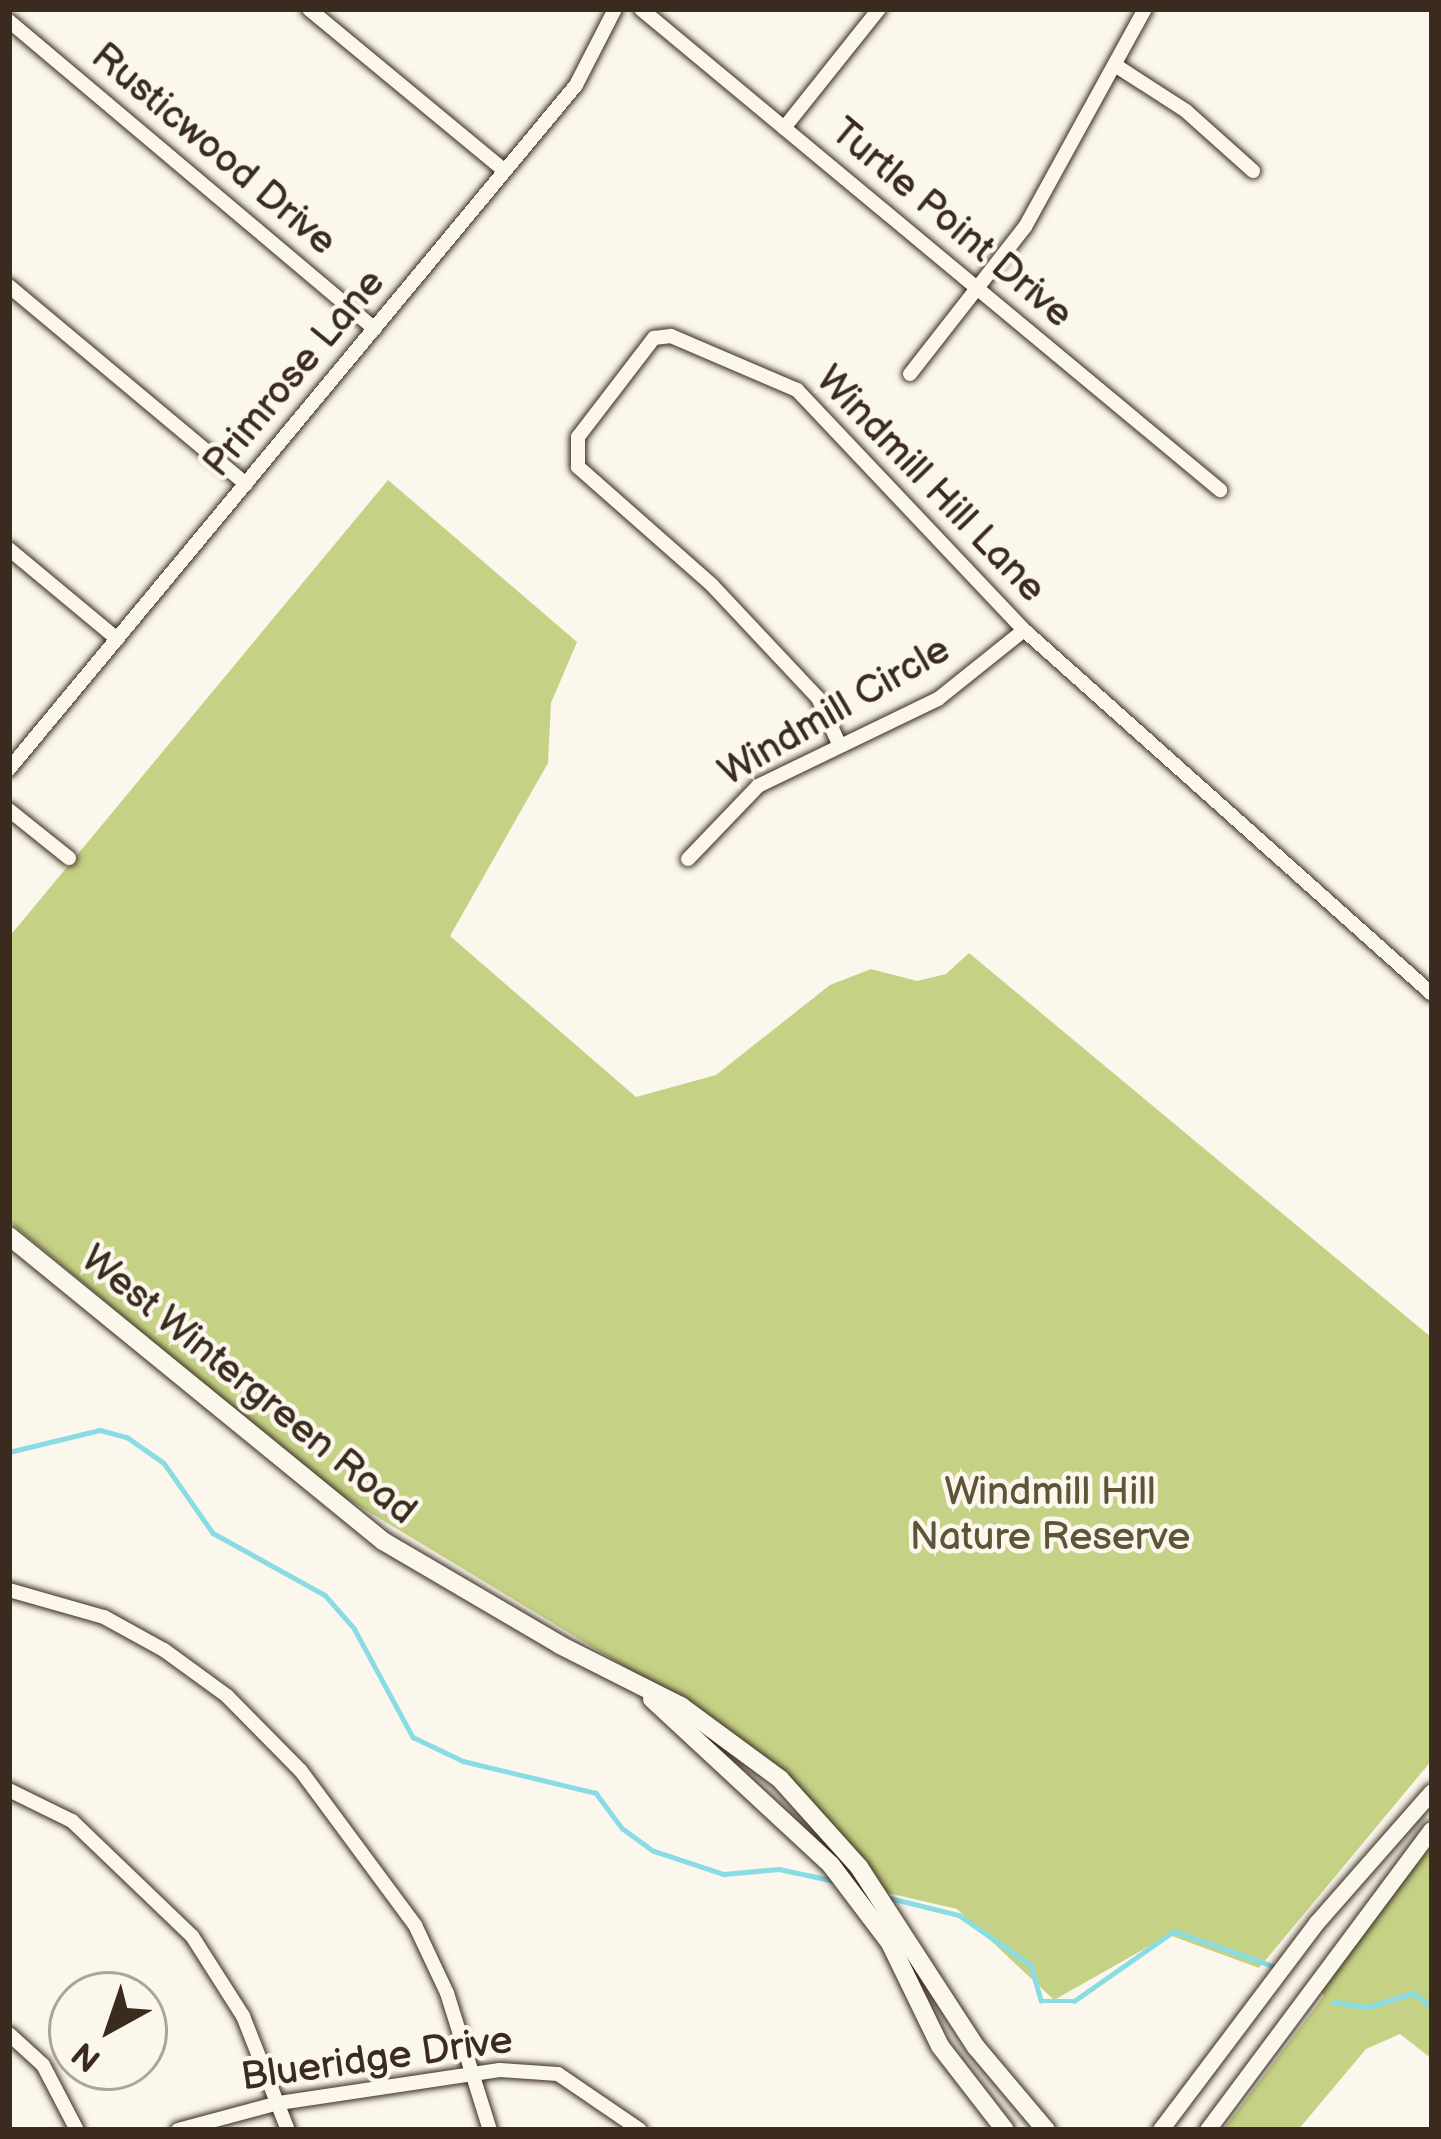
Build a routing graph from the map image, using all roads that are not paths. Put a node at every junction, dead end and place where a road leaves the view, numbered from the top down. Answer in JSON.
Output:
{"nodes":[{"id":1,"x":309,"y":9,"type":"edge"},
{"id":2,"x":615,"y":9,"type":"edge"},
{"id":3,"x":641,"y":9,"type":"edge"},
{"id":4,"x":879,"y":9,"type":"edge"},
{"id":5,"x":1145,"y":9,"type":"edge"},
{"id":6,"x":9,"y":21,"type":"edge"},
{"id":7,"x":1115,"y":65,"type":"junction"},
{"id":8,"x":784,"y":128,"type":"junction"},
{"id":9,"x":505,"y":171,"type":"junction"},
{"id":10,"x":1253,"y":171,"type":"dead end"},
{"id":11,"x":9,"y":286,"type":"edge"},
{"id":12,"x":978,"y":290,"type":"junction"},
{"id":13,"x":375,"y":328,"type":"junction"},
{"id":14,"x":910,"y":374,"type":"dead end"},
{"id":15,"x":247,"y":484,"type":"junction"},
{"id":16,"x":1220,"y":490,"type":"dead end"},
{"id":17,"x":9,"y":549,"type":"edge"},
{"id":18,"x":1024,"y":631,"type":"junction"},
{"id":19,"x":117,"y":640,"type":"junction"},
{"id":20,"x":840,"y":746,"type":"junction"},
{"id":21,"x":9,"y":769,"type":"edge"},
{"id":22,"x":9,"y":810,"type":"edge"},
{"id":23,"x":69,"y":858,"type":"dead end"},
{"id":24,"x":688,"y":859,"type":"dead end"},
{"id":25,"x":1432,"y":994,"type":"edge"},
{"id":26,"x":9,"y":1236,"type":"edge"},
{"id":27,"x":9,"y":1590,"type":"edge"},
{"id":28,"x":639,"y":1688,"type":"junction"},
{"id":29,"x":9,"y":1790,"type":"edge"},
{"id":30,"x":1432,"y":1792,"type":"edge"},
{"id":31,"x":1432,"y":1831,"type":"edge"},
{"id":32,"x":1317,"y":1923,"type":"junction"},
{"id":33,"x":1343,"y":1944,"type":"junction"},
{"id":34,"x":9,"y":2034,"type":"edge"},
{"id":35,"x":471,"y":2073,"type":"junction"},
{"id":36,"x":279,"y":2103,"type":"junction"},
{"id":37,"x":76,"y":2130,"type":"edge"},
{"id":38,"x":178,"y":2130,"type":"edge"},
{"id":39,"x":287,"y":2130,"type":"edge"},
{"id":40,"x":490,"y":2130,"type":"edge"},
{"id":41,"x":640,"y":2130,"type":"edge"},
{"id":42,"x":1005,"y":2130,"type":"edge"},
{"id":43,"x":1046,"y":2130,"type":"edge"},
{"id":44,"x":1161,"y":2130,"type":"edge"},
{"id":45,"x":1208,"y":2130,"type":"edge"}],
"edges":[{"from":1,"to":9,"type":"street"},
{"from":2,"to":9,"type":"street","name":"Primrose Lane"},
{"from":3,"to":8,"type":"street","name":"Turtle Point Drive"},
{"from":4,"to":8,"type":"street"},
{"from":5,"to":7,"type":"street"},
{"from":6,"to":13,"type":"street","name":"Rusticwood Drive"},
{"from":7,"to":10,"type":"street"},
{"from":7,"to":12,"type":"street"},
{"from":8,"to":12,"type":"street","name":"Turtle Point Drive"},
{"from":9,"to":13,"type":"street","name":"Primrose Lane"},
{"from":11,"to":15,"type":"street"},
{"from":12,"to":14,"type":"street"},
{"from":12,"to":16,"type":"street","name":"Turtle Point Drive"},
{"from":13,"to":15,"type":"street","name":"Primrose Lane"},
{"from":15,"to":19,"type":"street","name":"Primrose Lane"},
{"from":17,"to":19,"type":"street"},
{"from":18,"to":20,"type":"street","name":"Windmill Circle"},
{"from":18,"to":20,"type":"street","name":"Windmill Hill Lane"},
{"from":18,"to":25,"type":"street","name":"Windmill Hill Lane"},
{"from":19,"to":21,"type":"street","name":"Primrose Lane"},
{"from":20,"to":24,"type":"street","name":"Windmill Circle"},
{"from":22,"to":23,"type":"street"},
{"from":26,"to":28,"type":"main road","name":"West Wintergreen Road"},
{"from":27,"to":35,"type":"street"},
{"from":28,"to":42,"type":"main road","name":"West Wintergreen Road"},
{"from":28,"to":43,"type":"main road","name":"West Wintergreen Road"},
{"from":29,"to":36,"type":"street"},
{"from":30,"to":32,"type":"street"},
{"from":31,"to":33,"type":"street"},
{"from":32,"to":33,"type":"street"},
{"from":32,"to":44,"type":"street"},
{"from":33,"to":45,"type":"street"},
{"from":34,"to":37,"type":"street"},
{"from":35,"to":36,"type":"street","name":"Blueridge Drive"},
{"from":35,"to":40,"type":"street"},
{"from":35,"to":41,"type":"street","name":"Blueridge Drive"},
{"from":36,"to":38,"type":"street","name":"Blueridge Drive"},
{"from":36,"to":39,"type":"street"}]}
